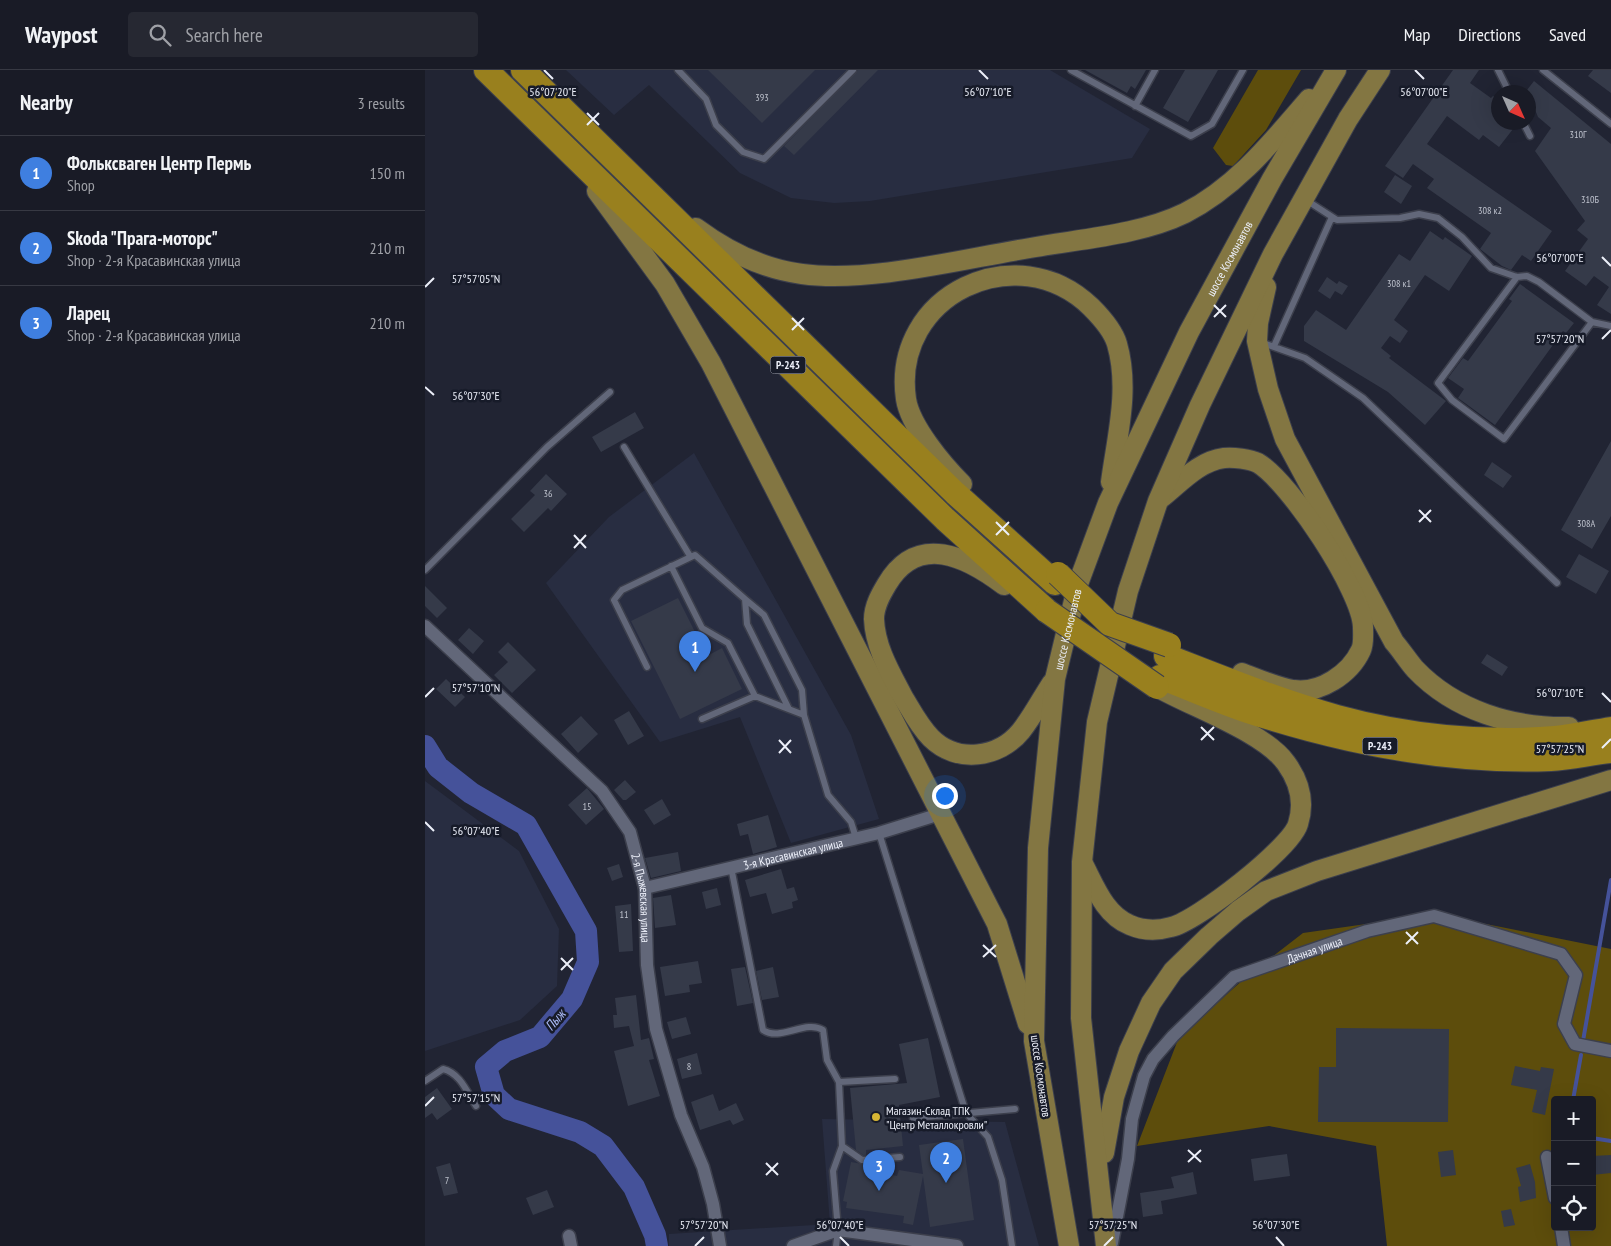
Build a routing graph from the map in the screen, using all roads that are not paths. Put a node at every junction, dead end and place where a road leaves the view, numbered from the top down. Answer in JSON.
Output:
{"nodes":[{"id":1,"x":486,"y":70,"type":"edge"},
{"id":2,"x":523,"y":70,"type":"edge"},
{"id":3,"x":678,"y":70,"type":"edge"},
{"id":4,"x":853,"y":70,"type":"edge"},
{"id":5,"x":1155,"y":70,"type":"edge"},
{"id":6,"x":1243,"y":70,"type":"edge"},
{"id":7,"x":1336,"y":70,"type":"edge"},
{"id":8,"x":1380,"y":70,"type":"edge"},
{"id":9,"x":1499,"y":70,"type":"edge"},
{"id":10,"x":1543,"y":70,"type":"edge"},
{"id":11,"x":1076,"y":71,"type":"edge"},
{"id":12,"x":1506,"y":85,"type":"edge"},
{"id":13,"x":1135,"y":106,"type":"junction"},
{"id":14,"x":531,"y":116,"type":"junction"},
{"id":15,"x":1611,"y":124,"type":"edge"},
{"id":16,"x":1527,"y":130,"type":"edge"},
{"id":17,"x":1530,"y":136,"type":"dead end"},
{"id":18,"x":607,"y":154,"type":"junction"},
{"id":19,"x":1303,"y":198,"type":"junction"},
{"id":20,"x":1332,"y":217,"type":"junction"},
{"id":21,"x":1273,"y":254,"type":"junction"},
{"id":22,"x":1517,"y":277,"type":"junction"},
{"id":23,"x":1592,"y":322,"type":"junction"},
{"id":24,"x":1611,"y":326,"type":"edge"},
{"id":25,"x":1265,"y":343,"type":"junction"},
{"id":26,"x":610,"y":392,"type":"dead end"},
{"id":27,"x":624,"y":447,"type":"dead end"},
{"id":28,"x":1158,"y":501,"type":"junction"},
{"id":29,"x":1108,"y":503,"type":"junction"},
{"id":30,"x":691,"y":556,"type":"junction"},
{"id":31,"x":671,"y":566,"type":"junction"},
{"id":32,"x":425,"y":570,"type":"edge"},
{"id":33,"x":1057,"y":578,"type":"junction"},
{"id":34,"x":1557,"y":583,"type":"dead end"},
{"id":35,"x":745,"y":599,"type":"junction"},
{"id":36,"x":1046,"y":616,"type":"junction"},
{"id":37,"x":425,"y":626,"type":"edge"},
{"id":38,"x":1163,"y":666,"type":"junction"},
{"id":39,"x":647,"y":667,"type":"dead end"},
{"id":40,"x":1055,"y":679,"type":"junction"},
{"id":41,"x":755,"y":696,"type":"junction"},
{"id":42,"x":789,"y":709,"type":"junction"},
{"id":43,"x":804,"y":715,"type":"junction"},
{"id":44,"x":703,"y":719,"type":"dead end"},
{"id":45,"x":1611,"y":722,"type":"edge"},
{"id":46,"x":1611,"y":729,"type":"edge"},
{"id":47,"x":1611,"y":751,"type":"edge"},
{"id":48,"x":1611,"y":780,"type":"edge"},
{"id":49,"x":940,"y":814,"type":"junction"},
{"id":50,"x":879,"y":832,"type":"junction"},
{"id":51,"x":855,"y":838,"type":"junction"},
{"id":52,"x":1082,"y":862,"type":"junction"},
{"id":53,"x":731,"y":867,"type":"junction"},
{"id":54,"x":645,"y":888,"type":"junction"},
{"id":55,"x":1034,"y":1042,"type":"junction"},
{"id":56,"x":1611,"y":1051,"type":"edge"},
{"id":57,"x":895,"y":1079,"type":"dead end"},
{"id":58,"x":425,"y":1081,"type":"edge"},
{"id":59,"x":839,"y":1082,"type":"junction"},
{"id":60,"x":475,"y":1106,"type":"dead end"},
{"id":61,"x":1015,"y":1108,"type":"dead end"},
{"id":62,"x":966,"y":1113,"type":"junction"},
{"id":63,"x":913,"y":1118,"type":"dead end"},
{"id":64,"x":842,"y":1146,"type":"junction"},
{"id":65,"x":900,"y":1157,"type":"dead end"},
{"id":66,"x":1547,"y":1157,"type":"dead end"},
{"id":67,"x":1100,"y":1183,"type":"junction"},
{"id":68,"x":1553,"y":1186,"type":"edge"},
{"id":69,"x":838,"y":1230,"type":"junction"},
{"id":70,"x":1562,"y":1231,"type":"edge"},
{"id":71,"x":941,"y":1245,"type":"edge"},
{"id":72,"x":720,"y":1246,"type":"edge"},
{"id":73,"x":793,"y":1246,"type":"edge"},
{"id":74,"x":836,"y":1246,"type":"edge"},
{"id":75,"x":957,"y":1246,"type":"edge"},
{"id":76,"x":1012,"y":1246,"type":"edge"},
{"id":77,"x":1069,"y":1246,"type":"edge"},
{"id":78,"x":1106,"y":1246,"type":"edge"},
{"id":79,"x":1111,"y":1246,"type":"edge"},
{"id":80,"x":1564,"y":1246,"type":"edge"}],
"edges":[{"from":1,"to":14,"type":"highway","number":"Р-243"},
{"from":2,"to":18,"type":"highway","number":"Р-243"},
{"from":3,"to":4,"type":"lane"},
{"from":5,"to":13,"type":"lane"},
{"from":6,"to":13,"type":"lane"},
{"from":7,"to":18,"type":"main road"},
{"from":7,"to":29,"type":"main road","name":"шоссе Космонавтов"},
{"from":8,"to":19,"type":"main road"},
{"from":9,"to":12,"type":"lane"},
{"from":10,"to":15,"type":"lane"},
{"from":11,"to":13,"type":"lane"},
{"from":14,"to":36,"type":"highway","number":"Р-243"},
{"from":14,"to":49,"type":"main road"},
{"from":16,"to":17,"type":"lane"},
{"from":18,"to":33,"type":"highway","number":"Р-243"},
{"from":19,"to":20,"type":"lane"},
{"from":19,"to":21,"type":"main road"},
{"from":20,"to":22,"type":"lane"},
{"from":20,"to":25,"type":"lane"},
{"from":21,"to":25,"type":"main road"},
{"from":21,"to":28,"type":"main road"},
{"from":22,"to":23,"type":"lane"},
{"from":22,"to":23,"type":"lane"},
{"from":23,"to":24,"type":"lane"},
{"from":25,"to":34,"type":"lane"},
{"from":25,"to":45,"type":"main road"},
{"from":26,"to":32,"type":"lane"},
{"from":27,"to":30,"type":"lane"},
{"from":28,"to":38,"type":"main road"},
{"from":28,"to":52,"type":"main road"},
{"from":29,"to":33,"type":"main road"},
{"from":29,"to":40,"type":"main road","name":"шоссе Космонавтов"},
{"from":30,"to":31,"type":"lane"},
{"from":30,"to":35,"type":"lane"},
{"from":31,"to":39,"type":"lane"},
{"from":31,"to":41,"type":"lane"},
{"from":33,"to":38,"type":"highway","number":"Р-243","bridge":true},
{"from":35,"to":42,"type":"lane"},
{"from":35,"to":43,"type":"lane"},
{"from":36,"to":38,"type":"highway","number":"Р-243","bridge":true},
{"from":36,"to":40,"type":"main road"},
{"from":37,"to":54,"type":"street","name":"2-я Пыжевская улица"},
{"from":38,"to":46,"type":"highway","number":"Р-243"},
{"from":38,"to":47,"type":"highway","number":"Р-243"},
{"from":38,"to":52,"type":"main road"},
{"from":40,"to":55,"type":"main road","name":"шоссе Космонавтов"},
{"from":41,"to":42,"type":"lane"},
{"from":41,"to":44,"type":"lane"},
{"from":42,"to":43,"type":"lane"},
{"from":43,"to":51,"type":"lane"},
{"from":48,"to":67,"type":"main road"},
{"from":49,"to":50,"type":"street","name":"3-я Красавинская улица"},
{"from":49,"to":55,"type":"main road"},
{"from":50,"to":51,"type":"street","name":"3-я Красавинская улица"},
{"from":50,"to":62,"type":"lane"},
{"from":51,"to":53,"type":"street","name":"3-я Красавинская улица"},
{"from":52,"to":67,"type":"main road"},
{"from":53,"to":54,"type":"street","name":"3-я Красавинская улица"},
{"from":53,"to":59,"type":"lane"},
{"from":54,"to":72,"type":"street","name":"2-я Пыжевская улица"},
{"from":55,"to":77,"type":"main road","name":"шоссе Космонавтов"},
{"from":56,"to":79,"type":"street","name":"Дачная улица"},
{"from":57,"to":59,"type":"lane"},
{"from":58,"to":60,"type":"lane"},
{"from":59,"to":64,"type":"lane"},
{"from":61,"to":62,"type":"lane"},
{"from":62,"to":63,"type":"lane"},
{"from":62,"to":76,"type":"lane"},
{"from":64,"to":65,"type":"lane"},
{"from":64,"to":69,"type":"lane"},
{"from":66,"to":68,"type":"street"},
{"from":67,"to":78,"type":"main road"},
{"from":69,"to":71,"type":"street"},
{"from":69,"to":73,"type":"street"},
{"from":69,"to":74,"type":"lane"},
{"from":70,"to":80,"type":"street"},
{"from":71,"to":75,"type":"street"}]}
